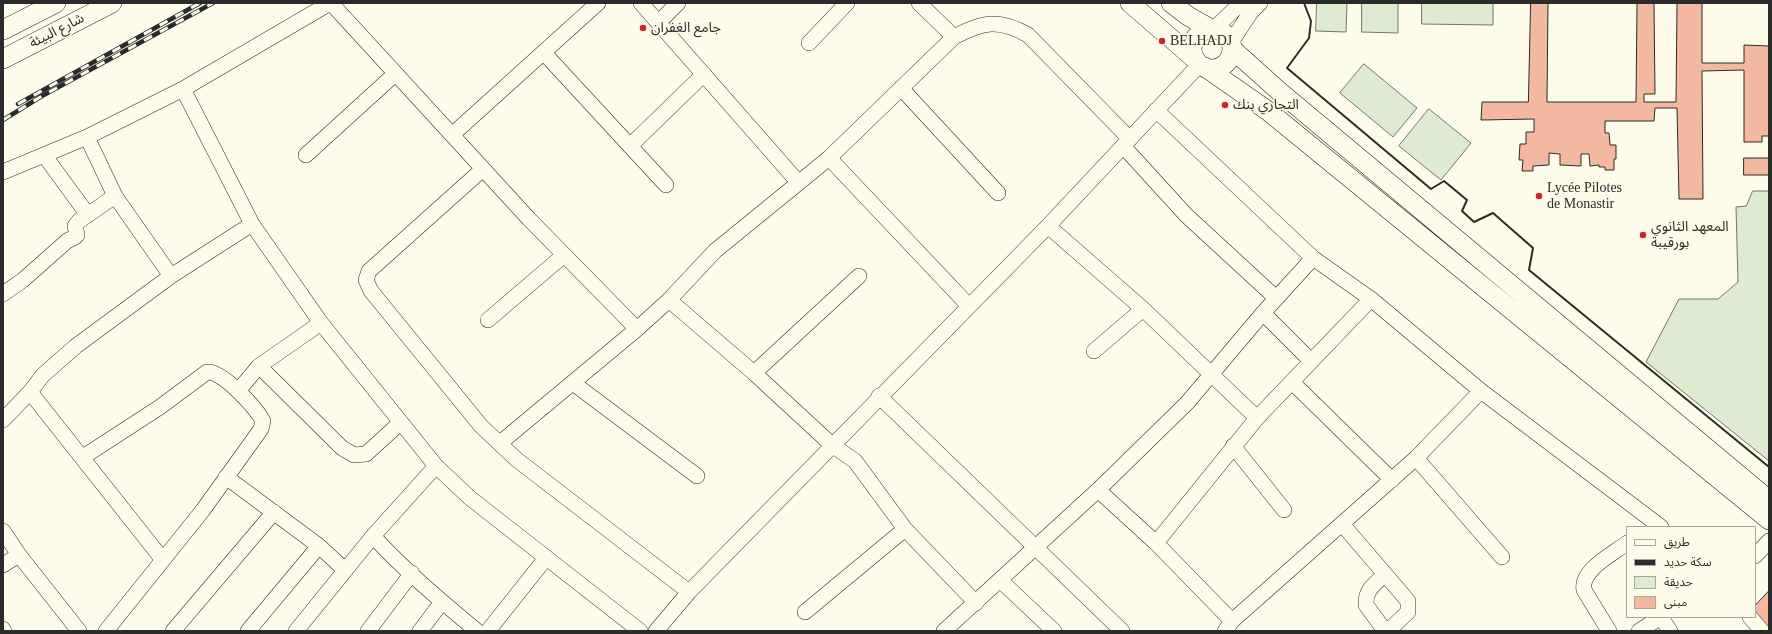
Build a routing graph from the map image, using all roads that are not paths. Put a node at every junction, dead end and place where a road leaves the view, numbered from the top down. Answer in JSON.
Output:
{"nodes":[{"id":1,"x":56,"y":3,"type":"edge"},
{"id":2,"x":112,"y":3,"type":"edge"},
{"id":3,"x":330,"y":3,"type":"edge"},
{"id":4,"x":598,"y":3,"type":"edge"},
{"id":5,"x":641,"y":3,"type":"edge"},
{"id":6,"x":678,"y":3,"type":"edge"},
{"id":7,"x":847,"y":3,"type":"edge"},
{"id":8,"x":919,"y":3,"type":"edge"},
{"id":9,"x":1130,"y":3,"type":"edge"},
{"id":10,"x":1241,"y":3,"type":"edge"},
{"id":11,"x":1260,"y":3,"type":"edge"},
{"id":12,"x":1176,"y":5,"type":"edge"},
{"id":13,"x":658,"y":22,"type":"junction"},
{"id":14,"x":1213,"y":29,"type":"junction"},
{"id":15,"x":3,"y":30,"type":"edge"},
{"id":16,"x":954,"y":37,"type":"junction"},
{"id":17,"x":809,"y":43,"type":"dead end"},
{"id":18,"x":1232,"y":46,"type":"junction"},
{"id":19,"x":544,"y":53,"type":"junction"},
{"id":20,"x":3,"y":59,"type":"edge"},
{"id":21,"x":1200,"y":64,"type":"junction"},
{"id":22,"x":395,"y":74,"type":"junction"},
{"id":23,"x":704,"y":74,"type":"junction"},
{"id":24,"x":901,"y":88,"type":"junction"},
{"id":25,"x":183,"y":89,"type":"junction"},
{"id":26,"x":1156,"y":110,"type":"junction"},
{"id":27,"x":452,"y":134,"type":"junction"},
{"id":28,"x":87,"y":137,"type":"junction"},
{"id":29,"x":1126,"y":142,"type":"junction"},
{"id":30,"x":631,"y":145,"type":"junction"},
{"id":31,"x":44,"y":155,"type":"junction"},
{"id":32,"x":306,"y":155,"type":"dead end"},
{"id":33,"x":829,"y":158,"type":"junction"},
{"id":34,"x":483,"y":169,"type":"junction"},
{"id":35,"x":3,"y":172,"type":"edge"},
{"id":36,"x":798,"y":182,"type":"junction"},
{"id":37,"x":666,"y":185,"type":"dead end"},
{"id":38,"x":998,"y":193,"type":"dead end"},
{"id":39,"x":115,"y":196,"type":"junction"},
{"id":40,"x":88,"y":215,"type":"junction"},
{"id":41,"x":252,"y":224,"type":"junction"},
{"id":42,"x":1048,"y":226,"type":"junction"},
{"id":43,"x":564,"y":255,"type":"junction"},
{"id":44,"x":1313,"y":258,"type":"junction"},
{"id":45,"x":171,"y":276,"type":"junction"},
{"id":46,"x":859,"y":276,"type":"dead end"},
{"id":47,"x":3,"y":294,"type":"edge"},
{"id":48,"x":1276,"y":298,"type":"junction"},
{"id":49,"x":1371,"y":299,"type":"junction"},
{"id":50,"x":668,"y":300,"type":"junction"},
{"id":51,"x":969,"y":306,"type":"junction"},
{"id":52,"x":1143,"y":309,"type":"junction"},
{"id":53,"x":1263,"y":313,"type":"junction"},
{"id":54,"x":488,"y":320,"type":"dead end"},
{"id":55,"x":321,"y":323,"type":"junction"},
{"id":56,"x":636,"y":329,"type":"junction"},
{"id":57,"x":1094,"y":351,"type":"dead end"},
{"id":58,"x":1311,"y":361,"type":"junction"},
{"id":59,"x":259,"y":366,"type":"junction"},
{"id":60,"x":754,"y":373,"type":"junction"},
{"id":61,"x":1210,"y":375,"type":"junction"},
{"id":62,"x":1292,"y":382,"type":"junction"},
{"id":63,"x":573,"y":383,"type":"junction"},
{"id":64,"x":238,"y":391,"type":"junction"},
{"id":65,"x":1481,"y":391,"type":"junction"},
{"id":66,"x":30,"y":392,"type":"junction"},
{"id":67,"x":879,"y":396,"type":"junction"},
{"id":68,"x":1257,"y":418,"type":"junction"},
{"id":69,"x":3,"y":420,"type":"edge"},
{"id":70,"x":400,"y":423,"type":"junction"},
{"id":71,"x":500,"y":443,"type":"junction"},
{"id":72,"x":832,"y":445,"type":"junction"},
{"id":73,"x":1233,"y":446,"type":"junction"},
{"id":74,"x":83,"y":457,"type":"junction"},
{"id":75,"x":1416,"y":458,"type":"junction"},
{"id":76,"x":436,"y":466,"type":"junction"},
{"id":77,"x":697,"y":476,"type":"dead end"},
{"id":78,"x":226,"y":477,"type":"junction"},
{"id":79,"x":1392,"y":480,"type":"junction"},
{"id":80,"x":1098,"y":490,"type":"junction"},
{"id":81,"x":1769,"y":500,"type":"edge"},
{"id":82,"x":1284,"y":510,"type":"dead end"},
{"id":83,"x":274,"y":512,"type":"junction"},
{"id":84,"x":1769,"y":520,"type":"edge"},
{"id":85,"x":1342,"y":524,"type":"junction"},
{"id":86,"x":1654,"y":525,"type":"edge"},
{"id":87,"x":905,"y":529,"type":"junction"},
{"id":88,"x":3,"y":531,"type":"edge"},
{"id":89,"x":373,"y":536,"type":"junction"},
{"id":90,"x":1769,"y":541,"type":"edge"},
{"id":91,"x":1156,"y":543,"type":"junction"},
{"id":92,"x":1626,"y":544,"type":"edge"},
{"id":93,"x":319,"y":546,"type":"junction"},
{"id":94,"x":1036,"y":547,"type":"junction"},
{"id":95,"x":18,"y":555,"type":"junction"},
{"id":96,"x":1756,"y":555,"type":"edge"},
{"id":97,"x":1502,"y":557,"type":"dead end"},
{"id":98,"x":546,"y":558,"type":"junction"},
{"id":99,"x":163,"y":560,"type":"junction"},
{"id":100,"x":3,"y":565,"type":"edge"},
{"id":101,"x":345,"y":570,"type":"junction"},
{"id":102,"x":412,"y":573,"type":"junction"},
{"id":103,"x":1384,"y":575,"type":"junction"},
{"id":104,"x":1001,"y":581,"type":"junction"},
{"id":105,"x":689,"y":592,"type":"junction"},
{"id":106,"x":442,"y":602,"type":"junction"},
{"id":107,"x":976,"y":603,"type":"junction"},
{"id":108,"x":805,"y":612,"type":"dead end"},
{"id":109,"x":1659,"y":618,"type":"edge"},
{"id":110,"x":1662,"y":618,"type":"edge"},
{"id":111,"x":1751,"y":618,"type":"edge"},
{"id":112,"x":1228,"y":626,"type":"edge"},
{"id":113,"x":79,"y":631,"type":"edge"},
{"id":114,"x":106,"y":631,"type":"edge"},
{"id":115,"x":173,"y":631,"type":"edge"},
{"id":116,"x":248,"y":631,"type":"edge"},
{"id":117,"x":296,"y":631,"type":"edge"},
{"id":118,"x":368,"y":631,"type":"edge"},
{"id":119,"x":420,"y":631,"type":"edge"},
{"id":120,"x":477,"y":631,"type":"edge"},
{"id":121,"x":488,"y":631,"type":"edge"},
{"id":122,"x":640,"y":631,"type":"edge"},
{"id":123,"x":656,"y":631,"type":"edge"},
{"id":124,"x":944,"y":631,"type":"edge"},
{"id":125,"x":1054,"y":631,"type":"edge"},
{"id":126,"x":1122,"y":631,"type":"edge"},
{"id":127,"x":1387,"y":631,"type":"edge"},
{"id":128,"x":1609,"y":631,"type":"edge"},
{"id":129,"x":1639,"y":631,"type":"edge"},
{"id":130,"x":1670,"y":631,"type":"edge"},
{"id":131,"x":1762,"y":631,"type":"edge"}],
"edges":[{"from":1,"to":15,"type":"main road","name":"شارع البيئة"},
{"from":2,"to":20,"type":"main road","name":"شارع البيئة"},
{"from":3,"to":22,"type":"street"},
{"from":3,"to":25,"type":"street"},
{"from":4,"to":19,"type":"street"},
{"from":5,"to":13,"type":"street"},
{"from":6,"to":13,"type":"street"},
{"from":7,"to":17,"type":"street"},
{"from":8,"to":16,"type":"street"},
{"from":9,"to":21,"type":"main road"},
{"from":10,"to":14,"type":"street"},
{"from":11,"to":18,"type":"street"},
{"from":12,"to":14,"type":"main road"},
{"from":13,"to":23,"type":"street"},
{"from":14,"to":18,"type":"main road"},
{"from":14,"to":21,"type":"main road"},
{"from":16,"to":24,"type":"street"},
{"from":16,"to":29,"type":"street"},
{"from":18,"to":21,"type":"main road"},
{"from":18,"to":81,"type":"main road"},
{"from":19,"to":27,"type":"street"},
{"from":19,"to":30,"type":"street"},
{"from":21,"to":26,"type":"street"},
{"from":21,"to":84,"type":"main road"},
{"from":22,"to":27,"type":"street"},
{"from":22,"to":32,"type":"street"},
{"from":23,"to":30,"type":"street"},
{"from":23,"to":36,"type":"street"},
{"from":24,"to":33,"type":"street"},
{"from":24,"to":38,"type":"street"},
{"from":25,"to":28,"type":"street"},
{"from":25,"to":41,"type":"street"},
{"from":26,"to":29,"type":"street"},
{"from":26,"to":44,"type":"street"},
{"from":27,"to":34,"type":"street"},
{"from":28,"to":31,"type":"street"},
{"from":28,"to":39,"type":"street"},
{"from":29,"to":42,"type":"street"},
{"from":29,"to":48,"type":"street"},
{"from":30,"to":37,"type":"street"},
{"from":31,"to":35,"type":"street"},
{"from":31,"to":40,"type":"street"},
{"from":33,"to":36,"type":"street"},
{"from":33,"to":51,"type":"street"},
{"from":34,"to":43,"type":"street"},
{"from":34,"to":71,"type":"street"},
{"from":36,"to":50,"type":"street"},
{"from":39,"to":40,"type":"street"},
{"from":39,"to":45,"type":"street"},
{"from":40,"to":47,"type":"street"},
{"from":41,"to":45,"type":"street"},
{"from":41,"to":55,"type":"street"},
{"from":42,"to":51,"type":"street"},
{"from":42,"to":52,"type":"street"},
{"from":43,"to":54,"type":"street"},
{"from":43,"to":56,"type":"street"},
{"from":44,"to":48,"type":"street"},
{"from":44,"to":49,"type":"street"},
{"from":45,"to":66,"type":"street"},
{"from":46,"to":60,"type":"street"},
{"from":48,"to":53,"type":"street"},
{"from":49,"to":58,"type":"street"},
{"from":49,"to":65,"type":"street"},
{"from":50,"to":56,"type":"street"},
{"from":50,"to":60,"type":"street"},
{"from":51,"to":67,"type":"street"},
{"from":52,"to":57,"type":"street"},
{"from":52,"to":61,"type":"street"},
{"from":53,"to":58,"type":"street"},
{"from":53,"to":61,"type":"street"},
{"from":55,"to":59,"type":"street"},
{"from":55,"to":70,"type":"street"},
{"from":56,"to":63,"type":"street"},
{"from":58,"to":62,"type":"street"},
{"from":59,"to":64,"type":"street"},
{"from":59,"to":70,"type":"street"},
{"from":60,"to":72,"type":"street"},
{"from":61,"to":68,"type":"street"},
{"from":61,"to":80,"type":"street"},
{"from":62,"to":68,"type":"street"},
{"from":62,"to":79,"type":"street"},
{"from":63,"to":71,"type":"street"},
{"from":63,"to":77,"type":"street"},
{"from":64,"to":74,"type":"street"},
{"from":64,"to":78,"type":"street"},
{"from":65,"to":75,"type":"street"},
{"from":65,"to":86,"type":"street"},
{"from":66,"to":69,"type":"street"},
{"from":66,"to":74,"type":"street"},
{"from":67,"to":72,"type":"street"},
{"from":67,"to":94,"type":"street"},
{"from":68,"to":73,"type":"street"},
{"from":70,"to":76,"type":"street"},
{"from":71,"to":105,"type":"street"},
{"from":72,"to":87,"type":"street"},
{"from":72,"to":105,"type":"street"},
{"from":73,"to":82,"type":"street"},
{"from":73,"to":91,"type":"street"},
{"from":74,"to":99,"type":"street"},
{"from":75,"to":79,"type":"street"},
{"from":75,"to":97,"type":"street"},
{"from":76,"to":89,"type":"street"},
{"from":76,"to":98,"type":"street"},
{"from":78,"to":83,"type":"street"},
{"from":78,"to":99,"type":"street"},
{"from":79,"to":85,"type":"street"},
{"from":80,"to":91,"type":"street"},
{"from":80,"to":94,"type":"street"},
{"from":83,"to":93,"type":"street"},
{"from":83,"to":115,"type":"street"},
{"from":85,"to":103,"type":"street"},
{"from":85,"to":112,"type":"street"},
{"from":87,"to":107,"type":"street"},
{"from":87,"to":108,"type":"street"},
{"from":88,"to":95,"type":"street"},
{"from":89,"to":101,"type":"street"},
{"from":89,"to":102,"type":"street"},
{"from":90,"to":96,"type":"street"},
{"from":91,"to":112,"type":"street"},
{"from":92,"to":128,"type":"street"},
{"from":93,"to":101,"type":"street"},
{"from":93,"to":116,"type":"street"},
{"from":94,"to":104,"type":"street"},
{"from":94,"to":126,"type":"street"},
{"from":95,"to":100,"type":"street"},
{"from":95,"to":113,"type":"street"},
{"from":98,"to":121,"type":"street"},
{"from":98,"to":122,"type":"street"},
{"from":99,"to":114,"type":"street"},
{"from":101,"to":117,"type":"street"},
{"from":102,"to":106,"type":"street"},
{"from":102,"to":118,"type":"street"},
{"from":103,"to":127,"type":"street"},
{"from":103,"to":127,"type":"street"},
{"from":104,"to":107,"type":"street"},
{"from":104,"to":125,"type":"street"},
{"from":105,"to":123,"type":"street"},
{"from":106,"to":119,"type":"street"},
{"from":106,"to":120,"type":"street"},
{"from":107,"to":124,"type":"street"},
{"from":109,"to":129,"type":"street"},
{"from":110,"to":130,"type":"street"},
{"from":111,"to":131,"type":"street"}]}
